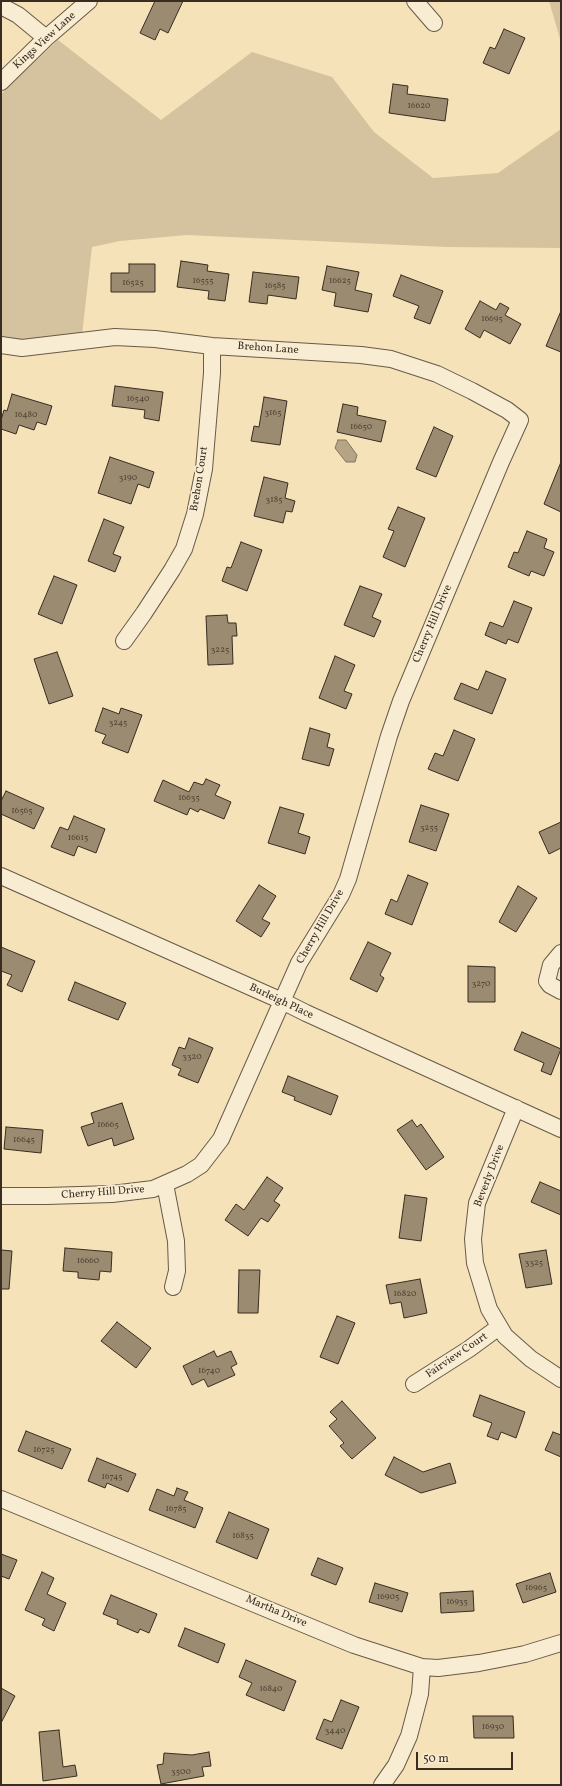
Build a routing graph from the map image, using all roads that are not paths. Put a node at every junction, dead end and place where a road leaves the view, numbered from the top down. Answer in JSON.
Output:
{"nodes":[{"id":1,"x":89,"y":1,"type":"edge"},
{"id":2,"x":415,"y":1,"type":"edge"},
{"id":3,"x":1,"y":6,"type":"edge"},
{"id":4,"x":434,"y":23,"type":"dead end"},
{"id":5,"x":46,"y":38,"type":"junction"},
{"id":6,"x":1,"y":82,"type":"edge"},
{"id":7,"x":1,"y":345,"type":"edge"},
{"id":8,"x":212,"y":346,"type":"junction"},
{"id":9,"x":520,"y":420,"type":"joint"},
{"id":10,"x":124,"y":641,"type":"dead end"},
{"id":11,"x":1,"y":876,"type":"edge"},
{"id":12,"x":561,"y":953,"type":"edge"},
{"id":13,"x":561,"y":991,"type":"edge"},
{"id":14,"x":282,"y":1001,"type":"junction"},
{"id":15,"x":516,"y":1108,"type":"junction"},
{"id":16,"x":561,"y":1129,"type":"edge"},
{"id":17,"x":165,"y":1184,"type":"junction"},
{"id":18,"x":1,"y":1196,"type":"edge"},
{"id":19,"x":173,"y":1287,"type":"dead end"},
{"id":20,"x":499,"y":1327,"type":"junction"},
{"id":21,"x":561,"y":1379,"type":"edge"},
{"id":22,"x":414,"y":1384,"type":"dead end"},
{"id":23,"x":1,"y":1498,"type":"edge"},
{"id":24,"x":561,"y":1643,"type":"edge"},
{"id":25,"x":422,"y":1667,"type":"junction"},
{"id":26,"x":382,"y":1785,"type":"edge"}],
"edges":[{"from":1,"to":5,"type":"street","name":"Kings View Lane"},
{"from":2,"to":4,"type":"street"},
{"from":3,"to":5,"type":"street"},
{"from":5,"to":6,"type":"street","name":"Kings View Lane"},
{"from":7,"to":8,"type":"street","name":"Brehon Lane"},
{"from":8,"to":9,"type":"street","name":"Brehon Lane"},
{"from":8,"to":10,"type":"street","name":"Brehon Court"},
{"from":9,"to":14,"type":"street","name":"Cherry Hill Drive"},
{"from":11,"to":14,"type":"street","name":"Burleigh Place"},
{"from":12,"to":13,"type":"street"},
{"from":14,"to":15,"type":"street","name":"Burleigh Place"},
{"from":14,"to":17,"type":"street","name":"Cherry Hill Drive"},
{"from":15,"to":16,"type":"street","name":"Burleigh Place"},
{"from":15,"to":20,"type":"street","name":"Beverly Drive"},
{"from":17,"to":18,"type":"street","name":"Cherry Hill Drive"},
{"from":17,"to":19,"type":"street"},
{"from":20,"to":21,"type":"street","name":"Beverly Drive"},
{"from":20,"to":22,"type":"street","name":"Fairview Court"},
{"from":23,"to":25,"type":"street","name":"Martha Drive"},
{"from":24,"to":25,"type":"street","name":"Martha Drive"},
{"from":25,"to":26,"type":"street"}]}
